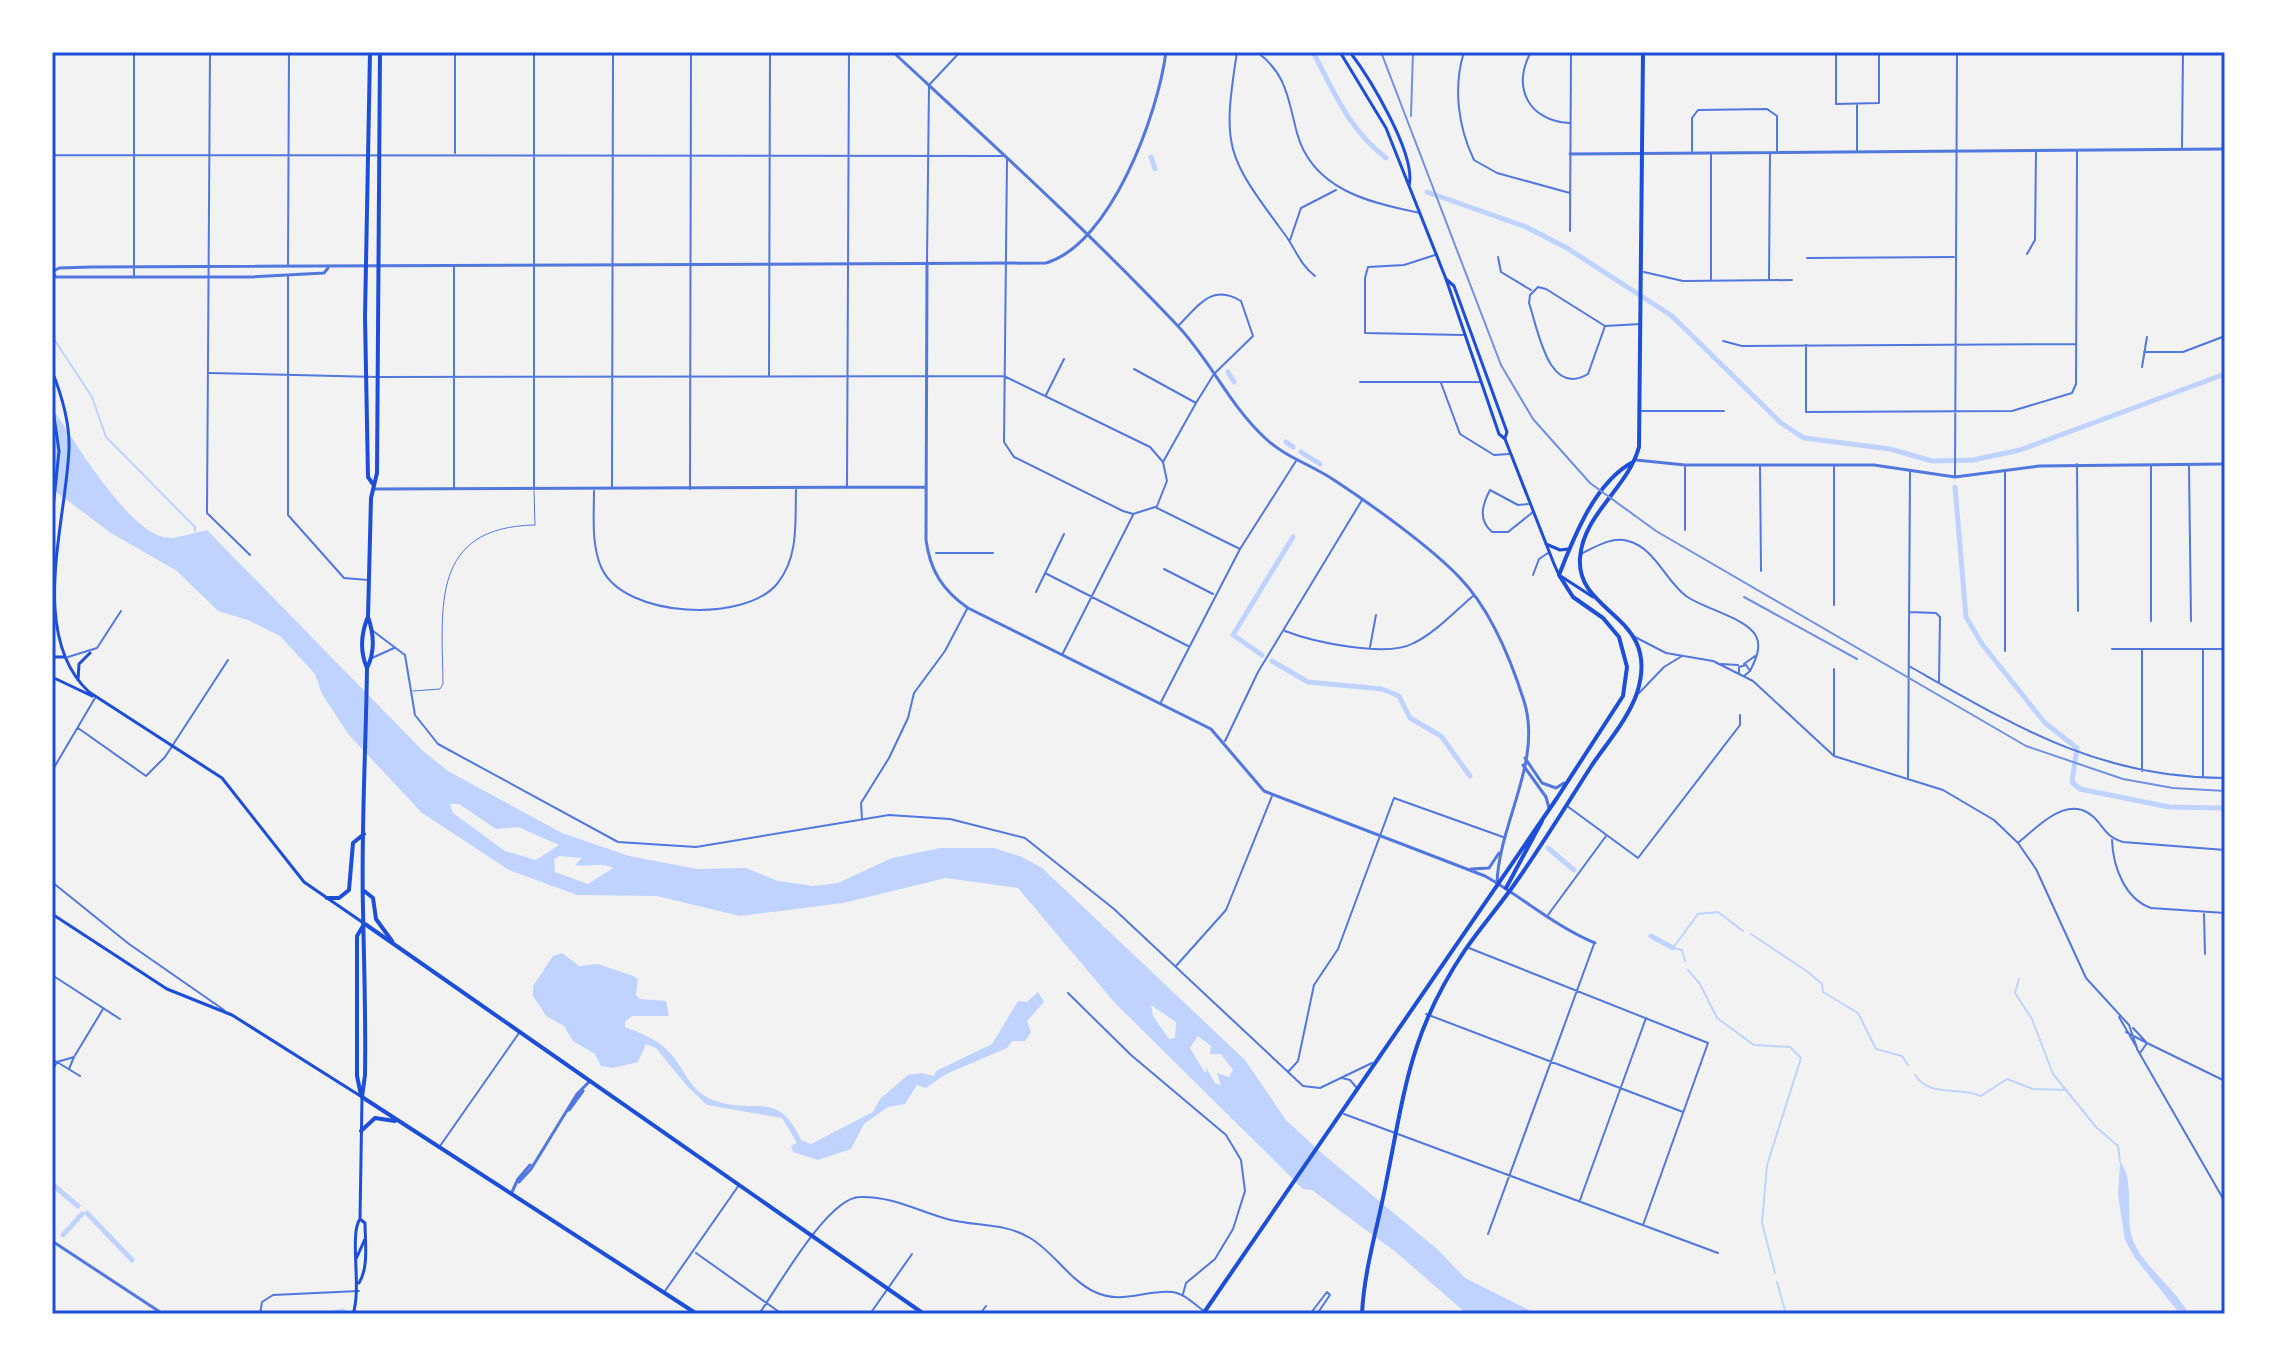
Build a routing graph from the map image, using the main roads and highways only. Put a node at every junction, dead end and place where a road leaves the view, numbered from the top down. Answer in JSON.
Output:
{"nodes":[{"id":1,"x":370,"y":52,"type":"edge"},
{"id":2,"x":380,"y":52,"type":"edge"},
{"id":3,"x":1340,"y":52,"type":"edge"},
{"id":4,"x":1350,"y":52,"type":"edge"},
{"id":5,"x":1643,"y":52,"type":"edge"},
{"id":6,"x":1409,"y":186,"type":"junction"},
{"id":7,"x":1446,"y":279,"type":"junction"},
{"id":8,"x":52,"y":371,"type":"edge"},
{"id":9,"x":52,"y":403,"type":"edge"},
{"id":10,"x":1505,"y":439,"type":"junction"},
{"id":11,"x":1636,"y":460,"type":"junction"},
{"id":12,"x":373,"y":486,"type":"junction"},
{"id":13,"x":52,"y":519,"type":"edge"},
{"id":14,"x":1546,"y":544,"type":"junction"},
{"id":15,"x":1570,"y":548,"type":"junction"},
{"id":16,"x":1559,"y":575,"type":"junction"},
{"id":17,"x":1596,"y":599,"type":"junction"},
{"id":18,"x":368,"y":617,"type":"junction"},
{"id":19,"x":90,"y":653,"type":"road end"},
{"id":20,"x":52,"y":657,"type":"edge"},
{"id":21,"x":65,"y":657,"type":"junction"},
{"id":22,"x":367,"y":668,"type":"junction"},
{"id":23,"x":52,"y":677,"type":"edge"},
{"id":24,"x":78,"y":680,"type":"junction"},
{"id":25,"x":96,"y":697,"type":"junction"},
{"id":26,"x":1545,"y":815,"type":"junction"},
{"id":27,"x":364,"y":834,"type":"junction"},
{"id":28,"x":1508,"y":889,"type":"junction"},
{"id":29,"x":363,"y":890,"type":"junction"},
{"id":30,"x":327,"y":898,"type":"junction"},
{"id":31,"x":52,"y":914,"type":"edge"},
{"id":32,"x":365,"y":924,"type":"junction"},
{"id":33,"x":395,"y":945,"type":"junction"},
{"id":34,"x":362,"y":1097,"type":"junction"},
{"id":35,"x":402,"y":1123,"type":"junction"},
{"id":36,"x":361,"y":1131,"type":"junction"},
{"id":37,"x":360,"y":1219,"type":"junction"},
{"id":38,"x":365,"y":1239,"type":"junction"},
{"id":39,"x":356,"y":1259,"type":"junction"},
{"id":40,"x":359,"y":1283,"type":"junction"},
{"id":41,"x":1205,"y":1313,"type":"edge"},
{"id":42,"x":353,"y":1314,"type":"edge"},
{"id":43,"x":697,"y":1314,"type":"edge"},
{"id":44,"x":924,"y":1314,"type":"edge"},
{"id":45,"x":1362,"y":1314,"type":"edge"}],
"edges":[{"from":1,"to":12,"type":"main road"},
{"from":2,"to":12,"type":"main road"},
{"from":3,"to":6,"type":"main road"},
{"from":4,"to":6,"type":"main road"},
{"from":5,"to":11,"type":"main road"},
{"from":6,"to":7,"type":"main road"},
{"from":7,"to":10,"type":"main road"},
{"from":7,"to":10,"type":"main road"},
{"from":8,"to":21,"type":"main road"},
{"from":9,"to":13,"type":"main road"},
{"from":10,"to":14,"type":"main road"},
{"from":11,"to":15,"type":"main road"},
{"from":11,"to":17,"type":"main road"},
{"from":12,"to":18,"type":"main road"},
{"from":14,"to":15,"type":"main road"},
{"from":14,"to":16,"type":"main road"},
{"from":15,"to":16,"type":"main road"},
{"from":16,"to":17,"type":"main road"},
{"from":16,"to":26,"type":"main road"},
{"from":17,"to":28,"type":"main road"},
{"from":18,"to":22,"type":"main road"},
{"from":18,"to":22,"type":"main road"},
{"from":19,"to":24,"type":"main road"},
{"from":20,"to":21,"type":"main road"},
{"from":21,"to":24,"type":"main road"},
{"from":22,"to":27,"type":"main road"},
{"from":23,"to":25,"type":"main road"},
{"from":24,"to":25,"type":"main road"},
{"from":25,"to":30,"type":"main road"},
{"from":26,"to":28,"type":"main road"},
{"from":26,"to":41,"type":"main road"},
{"from":27,"to":29,"type":"main road"},
{"from":27,"to":30,"type":"main road"},
{"from":28,"to":45,"type":"main road"},
{"from":29,"to":32,"type":"main road"},
{"from":29,"to":33,"type":"main road"},
{"from":30,"to":32,"type":"main road"},
{"from":31,"to":34,"type":"main road"},
{"from":32,"to":33,"type":"main road"},
{"from":32,"to":34,"type":"main road"},
{"from":32,"to":34,"type":"main road"},
{"from":33,"to":44,"type":"main road"},
{"from":34,"to":35,"type":"main road"},
{"from":34,"to":36,"type":"main road"},
{"from":35,"to":36,"type":"main road"},
{"from":35,"to":43,"type":"main road"},
{"from":36,"to":37,"type":"main road"},
{"from":37,"to":38,"type":"main road"},
{"from":37,"to":39,"type":"main road"},
{"from":38,"to":39,"type":"main road"},
{"from":38,"to":40,"type":"main road"},
{"from":39,"to":40,"type":"main road"},
{"from":40,"to":42,"type":"main road"}]}
